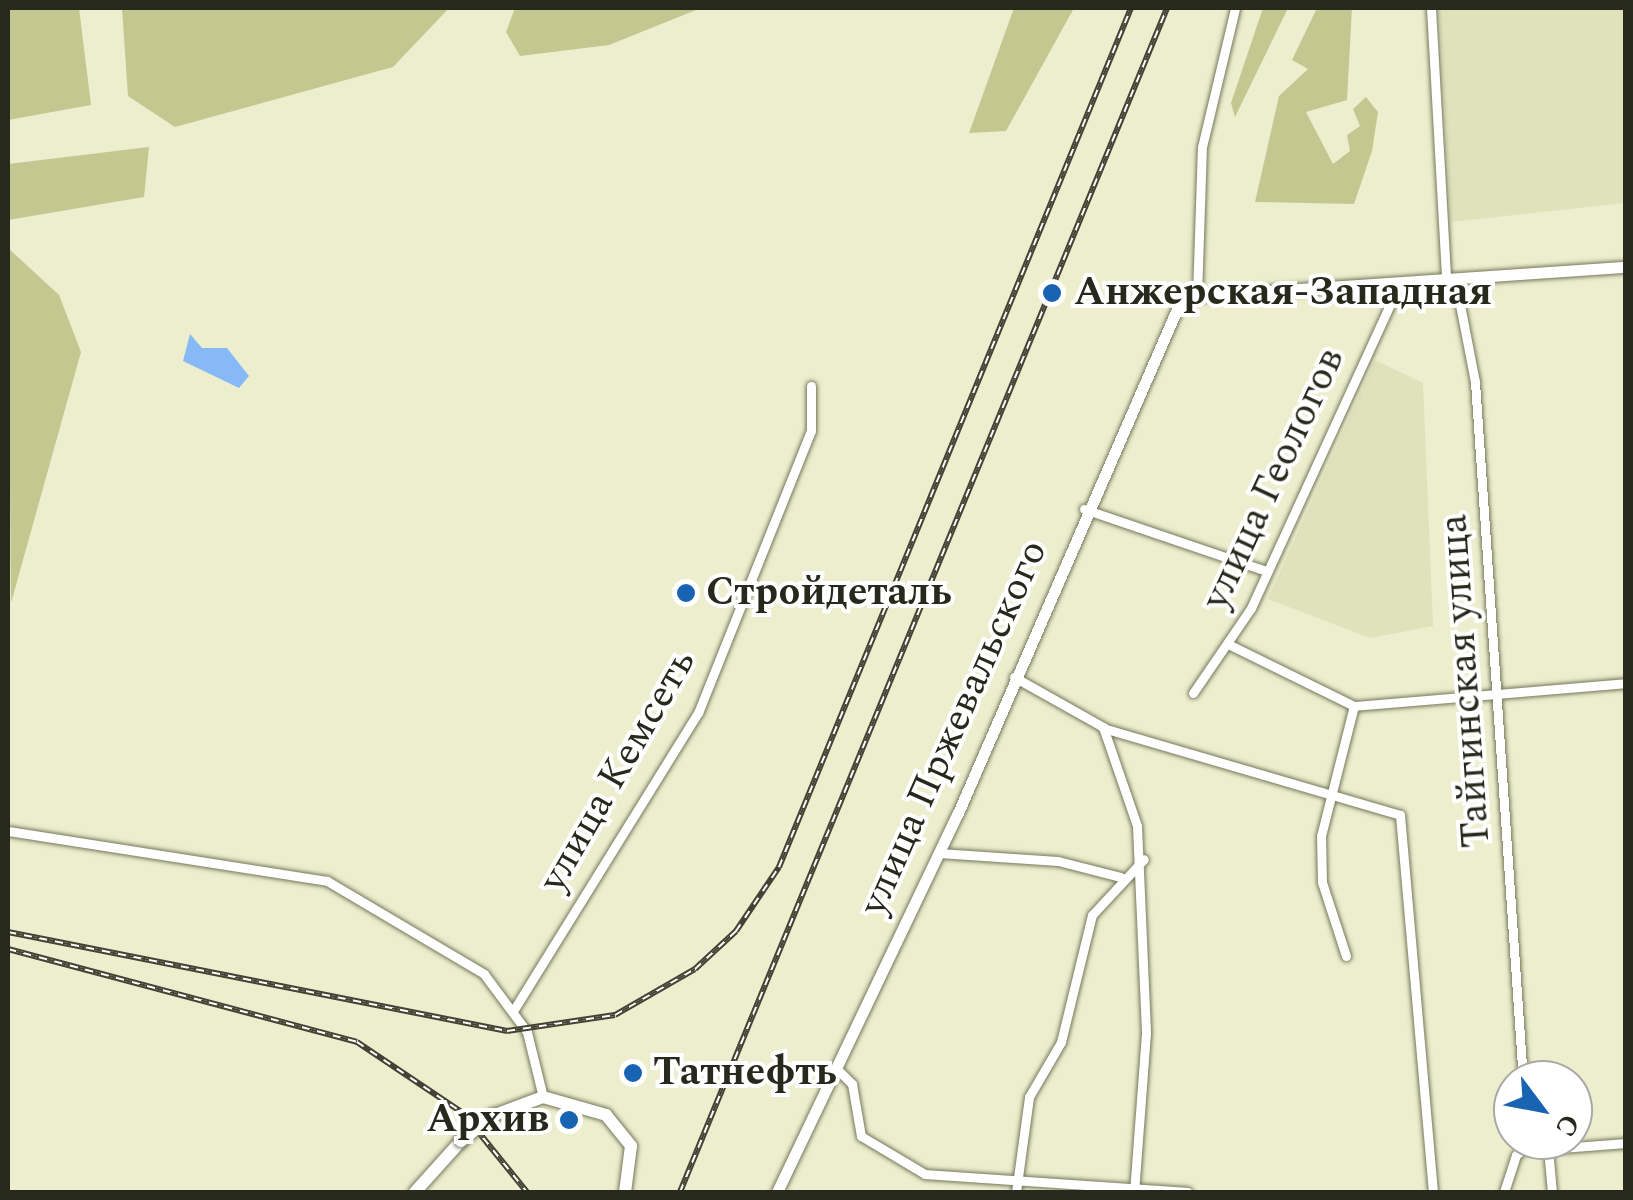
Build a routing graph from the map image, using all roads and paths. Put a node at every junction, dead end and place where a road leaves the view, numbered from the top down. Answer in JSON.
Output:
{"nodes":[{"id":1,"x":1235,"y":8,"type":"edge"},
{"id":2,"x":1431,"y":8,"type":"edge"},
{"id":3,"x":1626,"y":267,"type":"edge"},
{"id":4,"x":1451,"y":278,"type":"junction"},
{"id":5,"x":1399,"y":285,"type":"junction"},
{"id":6,"x":1197,"y":296,"type":"junction"},
{"id":7,"x":811,"y":386,"type":"dead end"},
{"id":8,"x":1084,"y":509,"type":"junction"},
{"id":9,"x":1266,"y":570,"type":"junction"},
{"id":10,"x":1228,"y":644,"type":"junction"},
{"id":11,"x":1014,"y":677,"type":"junction"},
{"id":12,"x":1624,"y":686,"type":"edge"},
{"id":13,"x":1193,"y":692,"type":"dead end"},
{"id":14,"x":1500,"y":698,"type":"junction"},
{"id":15,"x":1354,"y":706,"type":"junction"},
{"id":16,"x":1103,"y":727,"type":"junction"},
{"id":17,"x":1329,"y":789,"type":"junction"},
{"id":18,"x":8,"y":831,"type":"edge"},
{"id":19,"x":939,"y":853,"type":"junction"},
{"id":20,"x":1144,"y":859,"type":"junction"},
{"id":21,"x":1121,"y":877,"type":"junction"},
{"id":22,"x":1346,"y":956,"type":"dead end"},
{"id":23,"x":511,"y":1007,"type":"junction"},
{"id":24,"x":1522,"y":1060,"type":"edge"},
{"id":25,"x":836,"y":1068,"type":"junction"},
{"id":26,"x":544,"y":1097,"type":"junction"},
{"id":27,"x":1626,"y":1143,"type":"edge"},
{"id":28,"x":1593,"y":1146,"type":"edge"},
{"id":29,"x":1514,"y":1160,"type":"edge"},
{"id":30,"x":1549,"y":1160,"type":"edge"},
{"id":31,"x":1016,"y":1187,"type":"edge"},
{"id":32,"x":1135,"y":1191,"type":"edge"},
{"id":33,"x":415,"y":1192,"type":"edge"},
{"id":34,"x":625,"y":1192,"type":"edge"},
{"id":35,"x":777,"y":1192,"type":"edge"},
{"id":36,"x":1187,"y":1192,"type":"edge"},
{"id":37,"x":1433,"y":1192,"type":"edge"},
{"id":38,"x":1504,"y":1192,"type":"edge"},
{"id":39,"x":1552,"y":1192,"type":"edge"}],
"edges":[{"from":1,"to":6,"type":"street"},
{"from":2,"to":4,"type":"street","name":"Тайгинская улица"},
{"from":3,"to":4,"type":"street"},
{"from":4,"to":5,"type":"street"},
{"from":4,"to":14,"type":"street","name":"Тайгинская улица"},
{"from":5,"to":6,"type":"street"},
{"from":5,"to":9,"type":"street","name":"улица Геологов"},
{"from":6,"to":8,"type":"street","name":"улица Пржевальского"},
{"from":7,"to":23,"type":"street","name":"улица Кемсеть"},
{"from":8,"to":9,"type":"street"},
{"from":8,"to":11,"type":"street","name":"улица Пржевальского"},
{"from":9,"to":10,"type":"street","name":"улица Геологов"},
{"from":10,"to":13,"type":"street","name":"улица Геологов"},
{"from":10,"to":15,"type":"street"},
{"from":11,"to":16,"type":"street"},
{"from":11,"to":19,"type":"street","name":"улица Пржевальского"},
{"from":12,"to":14,"type":"street"},
{"from":14,"to":15,"type":"street"},
{"from":14,"to":24,"type":"street","name":"Тайгинская улица"},
{"from":15,"to":17,"type":"street"},
{"from":16,"to":17,"type":"street"},
{"from":16,"to":20,"type":"street"},
{"from":17,"to":22,"type":"street"},
{"from":17,"to":37,"type":"street"},
{"from":18,"to":23,"type":"street"},
{"from":19,"to":21,"type":"street"},
{"from":19,"to":25,"type":"street","name":"улица Пржевальского"},
{"from":20,"to":21,"type":"street"},
{"from":20,"to":32,"type":"street"},
{"from":21,"to":31,"type":"street"},
{"from":23,"to":26,"type":"street"},
{"from":25,"to":31,"type":"street"},
{"from":25,"to":35,"type":"street","name":"улица Пржевальского"},
{"from":26,"to":33,"type":"main road","bridge":true},
{"from":26,"to":34,"type":"main road"},
{"from":27,"to":28,"type":"street"},
{"from":29,"to":38,"type":"street"},
{"from":30,"to":39,"type":"street"},
{"from":31,"to":32,"type":"street"},
{"from":32,"to":36,"type":"street"}]}
